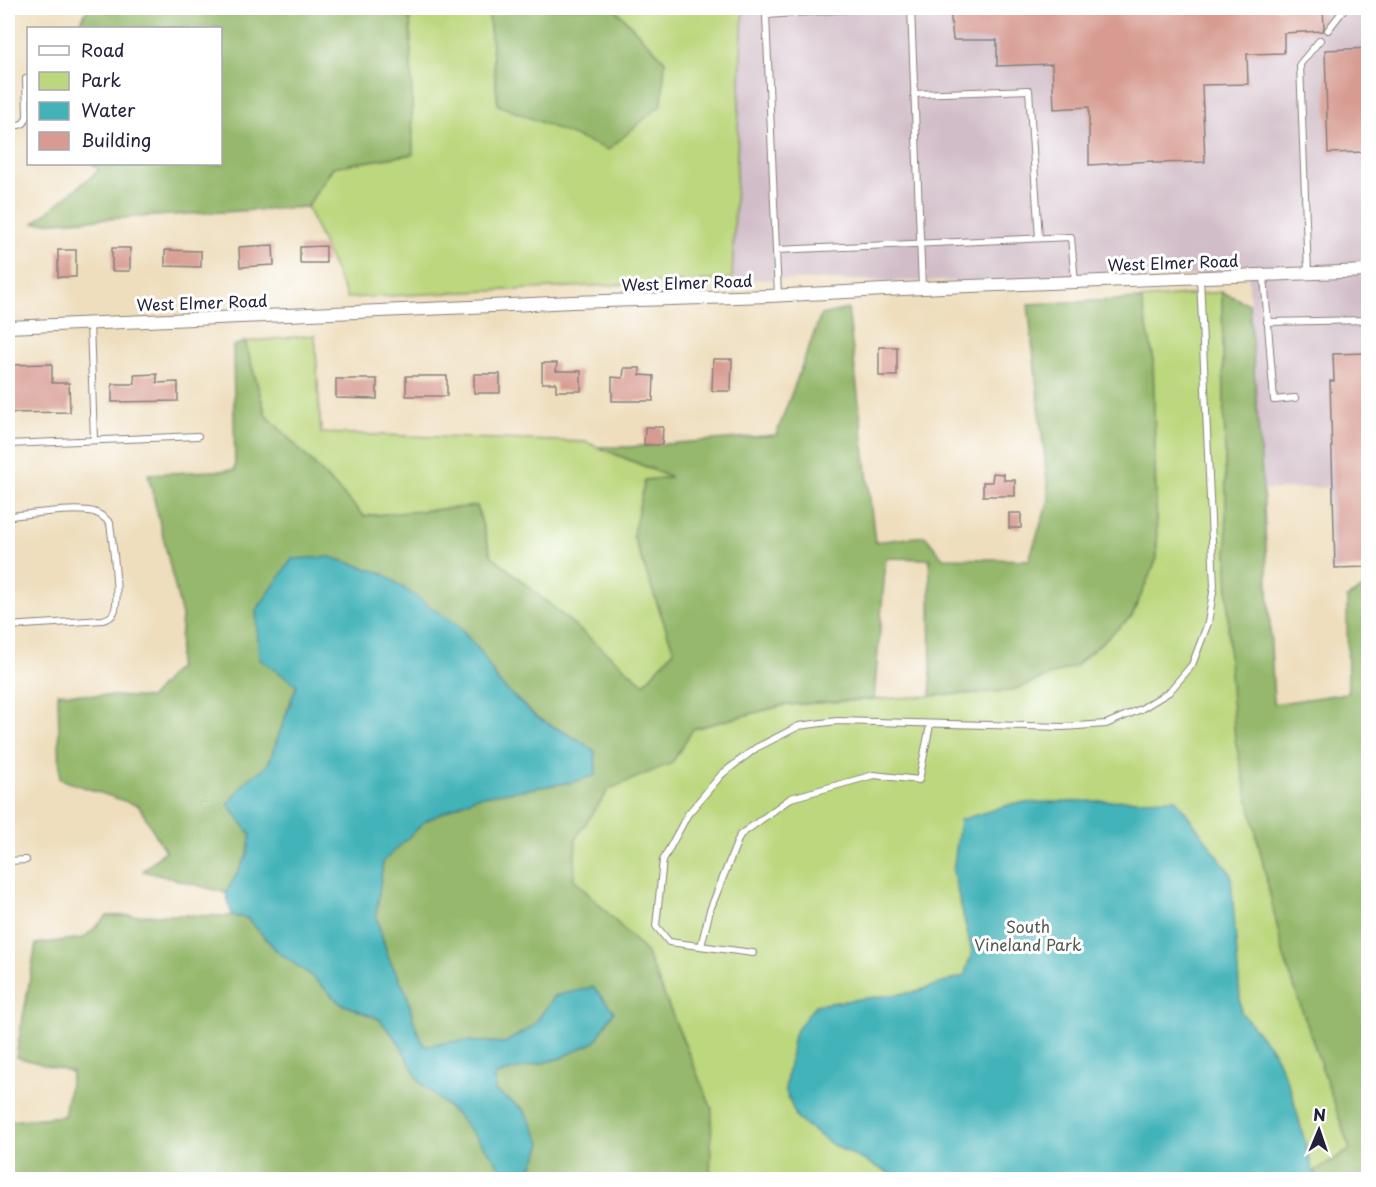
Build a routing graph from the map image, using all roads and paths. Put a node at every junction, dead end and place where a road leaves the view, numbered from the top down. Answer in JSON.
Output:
{"nodes":[{"id":1,"x":866,"y":8,"type":"edge"},
{"id":2,"x":911,"y":8,"type":"edge"},
{"id":3,"x":1345,"y":8,"type":"edge"},
{"id":4,"x":1328,"y":30,"type":"dead end"},
{"id":5,"x":1320,"y":39,"type":"dead end"},
{"id":6,"x":26,"y":79,"type":"dead end"},
{"id":7,"x":914,"y":94,"type":"junction"},
{"id":8,"x":8,"y":125,"type":"edge"},
{"id":9,"x":1039,"y":238,"type":"junction"},
{"id":10,"x":920,"y":244,"type":"junction"},
{"id":11,"x":776,"y":250,"type":"junction"},
{"id":12,"x":1368,"y":271,"type":"edge"},
{"id":13,"x":1308,"y":274,"type":"junction"},
{"id":14,"x":1264,"y":276,"type":"junction"},
{"id":15,"x":1200,"y":278,"type":"junction"},
{"id":16,"x":1075,"y":282,"type":"junction"},
{"id":17,"x":922,"y":288,"type":"junction"},
{"id":18,"x":778,"y":296,"type":"junction"},
{"id":19,"x":1368,"y":320,"type":"edge"},
{"id":20,"x":1268,"y":322,"type":"junction"},
{"id":21,"x":90,"y":323,"type":"junction"},
{"id":22,"x":8,"y":327,"type":"edge"},
{"id":23,"x":1295,"y":398,"type":"dead end"},
{"id":24,"x":198,"y":436,"type":"dead end"},
{"id":25,"x":94,"y":440,"type":"junction"},
{"id":26,"x":8,"y":444,"type":"edge"},
{"id":27,"x":8,"y":518,"type":"edge"},
{"id":28,"x":8,"y":626,"type":"edge"},
{"id":29,"x":930,"y":724,"type":"junction"},
{"id":30,"x":26,"y":860,"type":"dead end"},
{"id":31,"x":8,"y":861,"type":"edge"},
{"id":32,"x":701,"y":946,"type":"junction"},
{"id":33,"x":753,"y":953,"type":"dead end"}],
"edges":[{"from":1,"to":11,"type":"lane"},
{"from":2,"to":7,"type":"lane"},
{"from":3,"to":4,"type":"lane"},
{"from":5,"to":13,"type":"lane"},
{"from":6,"to":8,"type":"lane"},
{"from":7,"to":9,"type":"lane"},
{"from":7,"to":10,"type":"lane"},
{"from":9,"to":10,"type":"lane"},
{"from":9,"to":16,"type":"lane"},
{"from":10,"to":11,"type":"lane"},
{"from":10,"to":17,"type":"lane"},
{"from":11,"to":18,"type":"lane"},
{"from":12,"to":13,"type":"street","name":"West Elmer Road"},
{"from":13,"to":14,"type":"street","name":"West Elmer Road"},
{"from":14,"to":15,"type":"street","name":"West Elmer Road"},
{"from":14,"to":20,"type":"lane"},
{"from":15,"to":16,"type":"street","name":"West Elmer Road"},
{"from":15,"to":29,"type":"lane"},
{"from":16,"to":17,"type":"street","name":"West Elmer Road"},
{"from":17,"to":18,"type":"street","name":"West Elmer Road"},
{"from":18,"to":21,"type":"street","name":"West Elmer Road"},
{"from":19,"to":20,"type":"lane"},
{"from":20,"to":23,"type":"lane"},
{"from":21,"to":22,"type":"street","name":"West Elmer Road"},
{"from":21,"to":25,"type":"lane"},
{"from":24,"to":25,"type":"lane"},
{"from":25,"to":26,"type":"lane"},
{"from":27,"to":28,"type":"lane"},
{"from":29,"to":32,"type":"lane"},
{"from":29,"to":32,"type":"lane"},
{"from":30,"to":31,"type":"lane"},
{"from":32,"to":33,"type":"lane"}]}
